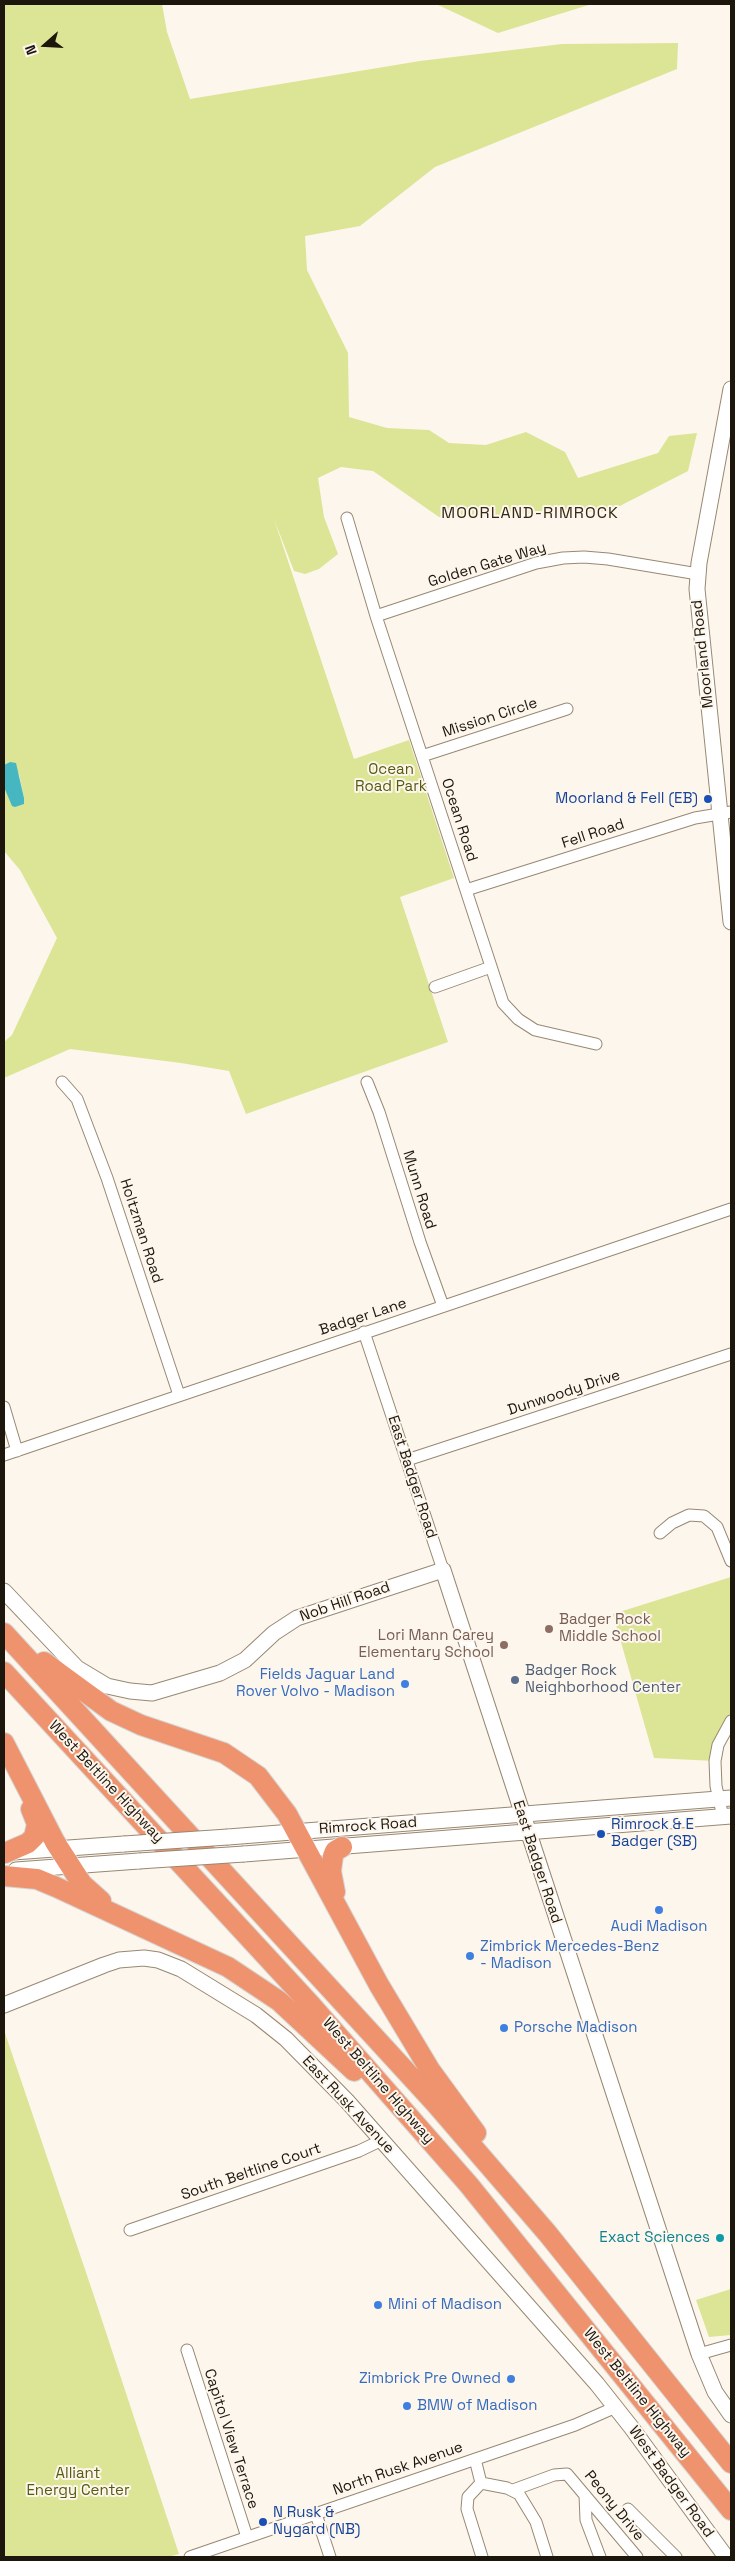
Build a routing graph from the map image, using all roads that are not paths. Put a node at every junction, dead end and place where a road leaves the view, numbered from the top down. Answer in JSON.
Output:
{"nodes":[{"id":1,"x":731,"y":389,"type":"edge"},
{"id":2,"x":347,"y":518,"type":"dead end"},
{"id":3,"x":698,"y":574,"type":"junction"},
{"id":4,"x":376,"y":616,"type":"junction"},
{"id":5,"x":567,"y":709,"type":"dead end"},
{"id":6,"x":422,"y":756,"type":"junction"},
{"id":7,"x":725,"y":813,"type":"edge"},
{"id":8,"x":466,"y":890,"type":"junction"},
{"id":9,"x":731,"y":922,"type":"edge"},
{"id":10,"x":491,"y":967,"type":"junction"},
{"id":11,"x":435,"y":987,"type":"dead end"},
{"id":12,"x":596,"y":1044,"type":"dead end"},
{"id":13,"x":62,"y":1082,"type":"dead end"},
{"id":14,"x":367,"y":1082,"type":"dead end"},
{"id":15,"x":731,"y":1209,"type":"edge"},
{"id":16,"x":443,"y":1306,"type":"junction"},
{"id":17,"x":364,"y":1332,"type":"junction"},
{"id":18,"x":731,"y":1354,"type":"edge"},
{"id":19,"x":179,"y":1395,"type":"junction"},
{"id":20,"x":4,"y":1407,"type":"edge"},
{"id":21,"x":17,"y":1450,"type":"junction"},
{"id":22,"x":4,"y":1455,"type":"edge"},
{"id":23,"x":407,"y":1460,"type":"junction"},
{"id":24,"x":660,"y":1534,"type":"dead end"},
{"id":25,"x":731,"y":1561,"type":"edge"},
{"id":26,"x":443,"y":1570,"type":"junction"},
{"id":27,"x":4,"y":1591,"type":"edge"},
{"id":28,"x":4,"y":1631,"type":"edge"},
{"id":29,"x":4,"y":1672,"type":"edge"},
{"id":30,"x":731,"y":1721,"type":"edge"},
{"id":31,"x":4,"y":1743,"type":"edge"},
{"id":32,"x":15,"y":1768,"type":"junction"},
{"id":33,"x":725,"y":1799,"type":"edge"},
{"id":34,"x":522,"y":1816,"type":"junction"},
{"id":35,"x":727,"y":1817,"type":"edge"},
{"id":36,"x":296,"y":1831,"type":"junction"},
{"id":37,"x":527,"y":1832,"type":"junction"},
{"id":38,"x":342,"y":1847,"type":"junction"},
{"id":39,"x":59,"y":1849,"type":"junction"},
{"id":40,"x":306,"y":1850,"type":"junction"},
{"id":41,"x":4,"y":1859,"type":"edge"},
{"id":42,"x":70,"y":1866,"type":"junction"},
{"id":43,"x":4,"y":1876,"type":"edge"},
{"id":44,"x":338,"y":1908,"type":"junction"},
{"id":45,"x":134,"y":1922,"type":"junction"},
{"id":46,"x":4,"y":2005,"type":"edge"},
{"id":47,"x":382,"y":2140,"type":"junction"},
{"id":48,"x":469,"y":2186,"type":"junction"},
{"id":49,"x":130,"y":2230,"type":"dead end"},
{"id":50,"x":548,"y":2234,"type":"junction"},
{"id":51,"x":731,"y":2345,"type":"edge"},
{"id":52,"x":187,"y":2350,"type":"dead end"},
{"id":53,"x":699,"y":2354,"type":"junction"},
{"id":54,"x":616,"y":2408,"type":"junction"},
{"id":55,"x":731,"y":2415,"type":"edge"},
{"id":56,"x":475,"y":2459,"type":"junction"},
{"id":57,"x":731,"y":2462,"type":"edge"},
{"id":58,"x":481,"y":2482,"type":"junction"},
{"id":59,"x":514,"y":2490,"type":"junction"},
{"id":60,"x":585,"y":2495,"type":"junction"},
{"id":61,"x":628,"y":2509,"type":"dead end"},
{"id":62,"x":731,"y":2510,"type":"edge"},
{"id":63,"x":316,"y":2514,"type":"junction"},
{"id":64,"x":247,"y":2537,"type":"junction"},
{"id":65,"x":190,"y":2557,"type":"edge"},
{"id":66,"x":330,"y":2557,"type":"edge"},
{"id":67,"x":482,"y":2557,"type":"edge"},
{"id":68,"x":547,"y":2557,"type":"edge"},
{"id":69,"x":600,"y":2557,"type":"edge"},
{"id":70,"x":637,"y":2557,"type":"edge"},
{"id":71,"x":676,"y":2557,"type":"edge"},
{"id":72,"x":726,"y":2557,"type":"edge"}],
"edges":[{"from":1,"to":3,"type":"street","name":"Moorland Road"},
{"from":2,"to":4,"type":"street","name":"Ocean Road"},
{"from":3,"to":4,"type":"street","name":"Golden Gate Way"},
{"from":3,"to":7,"type":"street","name":"Moorland Road"},
{"from":4,"to":6,"type":"street","name":"Ocean Road"},
{"from":5,"to":6,"type":"street","name":"Mission Circle"},
{"from":6,"to":8,"type":"street","name":"Ocean Road"},
{"from":7,"to":8,"type":"street","name":"Fell Road"},
{"from":7,"to":9,"type":"street","name":"Moorland Road"},
{"from":8,"to":10,"type":"street","name":"Ocean Road"},
{"from":10,"to":11,"type":"street"},
{"from":10,"to":12,"type":"street","name":"Ocean Road"},
{"from":13,"to":19,"type":"street","name":"Holtzman Road"},
{"from":14,"to":16,"type":"street","name":"Munn Road"},
{"from":15,"to":16,"type":"street","name":"Badger Lane"},
{"from":16,"to":17,"type":"street","name":"Badger Lane"},
{"from":17,"to":19,"type":"street","name":"Badger Lane"},
{"from":17,"to":23,"type":"street","name":"East Badger Road"},
{"from":18,"to":23,"type":"street","name":"Dunwoody Drive"},
{"from":19,"to":21,"type":"street","name":"Badger Lane"},
{"from":20,"to":21,"type":"street"},
{"from":21,"to":22,"type":"street","name":"Badger Lane"},
{"from":23,"to":26,"type":"street","name":"East Badger Road"},
{"from":24,"to":25,"type":"street"},
{"from":26,"to":27,"type":"street","name":"Nob Hill Road"},
{"from":26,"to":34,"type":"street","name":"East Badger Road"},
{"from":28,"to":36,"type":"highway"},
{"from":28,"to":50,"type":"highway","name":"West Beltline Highway"},
{"from":29,"to":48,"type":"highway","name":"West Beltline Highway"},
{"from":30,"to":33,"type":"street"},
{"from":31,"to":32,"type":"highway"},
{"from":32,"to":39,"type":"highway"},
{"from":32,"to":41,"type":"highway"},
{"from":33,"to":34,"type":"street","name":"Rimrock Road"},
{"from":33,"to":35,"type":"street"},
{"from":34,"to":36,"type":"street","name":"Rimrock Road"},
{"from":34,"to":37,"type":"street","name":"East Badger Road"},
{"from":35,"to":37,"type":"street","name":"Rimrock Road"},
{"from":36,"to":39,"type":"street","name":"Rimrock Road","bridge":true},
{"from":36,"to":40,"type":"highway"},
{"from":37,"to":38,"type":"street","name":"Rimrock Road"},
{"from":37,"to":53,"type":"street","name":"East Badger Road"},
{"from":38,"to":40,"type":"street","name":"Rimrock Road"},
{"from":38,"to":44,"type":"highway"},
{"from":39,"to":41,"type":"street","name":"Rimrock Road"},
{"from":39,"to":42,"type":"highway"},
{"from":40,"to":42,"type":"street","name":"Rimrock Road","bridge":true},
{"from":40,"to":44,"type":"highway"},
{"from":41,"to":42,"type":"street","name":"Rimrock Road"},
{"from":42,"to":45,"type":"highway"},
{"from":43,"to":45,"type":"highway"},
{"from":44,"to":50,"type":"highway"},
{"from":45,"to":48,"type":"highway"},
{"from":46,"to":47,"type":"street","name":"East Rusk Avenue"},
{"from":47,"to":49,"type":"street","name":"South Beltline Court"},
{"from":47,"to":54,"type":"street","name":"East Rusk Avenue"},
{"from":48,"to":62,"type":"highway","name":"West Beltline Highway"},
{"from":50,"to":57,"type":"highway","name":"West Beltline Highway"},
{"from":51,"to":53,"type":"street"},
{"from":52,"to":64,"type":"street","name":"Capitol View Terrace"},
{"from":53,"to":55,"type":"street","name":"East Badger Road"},
{"from":54,"to":56,"type":"street","name":"North Rusk Avenue"},
{"from":54,"to":72,"type":"street","name":"West Badger Road"},
{"from":56,"to":58,"type":"street"},
{"from":56,"to":63,"type":"street","name":"North Rusk Avenue"},
{"from":58,"to":59,"type":"street"},
{"from":58,"to":67,"type":"street"},
{"from":59,"to":60,"type":"street","name":"Peony Drive"},
{"from":59,"to":68,"type":"street"},
{"from":60,"to":69,"type":"street"},
{"from":60,"to":70,"type":"street","name":"Peony Drive"},
{"from":61,"to":71,"type":"street"},
{"from":63,"to":64,"type":"street","name":"North Rusk Avenue"},
{"from":63,"to":66,"type":"street"},
{"from":64,"to":65,"type":"street","name":"North Rusk Avenue"}]}
